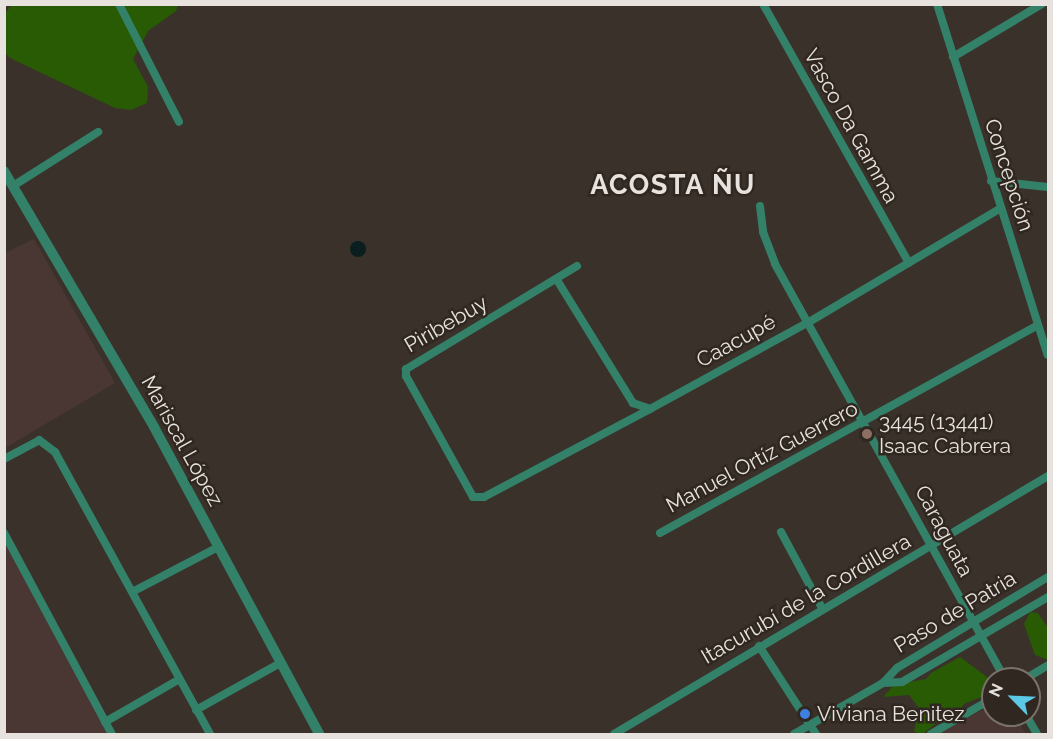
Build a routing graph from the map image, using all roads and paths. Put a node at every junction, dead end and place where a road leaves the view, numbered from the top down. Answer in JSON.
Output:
{"nodes":[{"id":1,"x":119,"y":4,"type":"edge"},
{"id":2,"x":764,"y":4,"type":"edge"},
{"id":3,"x":937,"y":4,"type":"edge"},
{"id":4,"x":1042,"y":4,"type":"edge"},
{"id":5,"x":953,"y":57,"type":"junction"},
{"id":6,"x":179,"y":122,"type":"dead end"},
{"id":7,"x":98,"y":132,"type":"dead end"},
{"id":8,"x":4,"y":171,"type":"edge"},
{"id":9,"x":991,"y":181,"type":"junction"},
{"id":10,"x":13,"y":186,"type":"junction"},
{"id":11,"x":1048,"y":187,"type":"edge"},
{"id":12,"x":760,"y":206,"type":"dead end"},
{"id":13,"x":1001,"y":208,"type":"junction"},
{"id":14,"x":909,"y":263,"type":"junction"},
{"id":15,"x":578,"y":266,"type":"dead end"},
{"id":16,"x":557,"y":280,"type":"junction"},
{"id":17,"x":809,"y":322,"type":"junction"},
{"id":18,"x":1038,"y":325,"type":"junction"},
{"id":19,"x":1048,"y":355,"type":"edge"},
{"id":20,"x":650,"y":409,"type":"junction"},
{"id":21,"x":865,"y":423,"type":"junction"},
{"id":22,"x":4,"y":459,"type":"edge"},
{"id":23,"x":1048,"y":476,"type":"edge"},
{"id":24,"x":484,"y":497,"type":"joint"},
{"id":25,"x":782,"y":532,"type":"dead end"},
{"id":26,"x":4,"y":533,"type":"edge"},
{"id":27,"x":660,"y":533,"type":"dead end"},
{"id":28,"x":933,"y":545,"type":"junction"},
{"id":29,"x":218,"y":547,"type":"junction"},
{"id":30,"x":1048,"y":577,"type":"edge"},
{"id":31,"x":134,"y":591,"type":"junction"},
{"id":32,"x":1048,"y":597,"type":"edge"},
{"id":33,"x":822,"y":608,"type":"junction"},
{"id":34,"x":971,"y":622,"type":"junction"},
{"id":35,"x":980,"y":637,"type":"junction"},
{"id":36,"x":759,"y":646,"type":"junction"},
{"id":37,"x":280,"y":663,"type":"junction"},
{"id":38,"x":998,"y":667,"type":"edge"},
{"id":39,"x":178,"y":680,"type":"junction"},
{"id":40,"x":883,"y":683,"type":"junction"},
{"id":41,"x":981,"y":705,"type":"edge"},
{"id":42,"x":195,"y":710,"type":"junction"},
{"id":43,"x":105,"y":722,"type":"junction"},
{"id":44,"x":810,"y":725,"type":"junction"},
{"id":45,"x":112,"y":735,"type":"edge"},
{"id":46,"x":210,"y":735,"type":"edge"},
{"id":47,"x":319,"y":735,"type":"edge"},
{"id":48,"x":614,"y":735,"type":"edge"},
{"id":49,"x":794,"y":735,"type":"edge"},
{"id":50,"x":816,"y":735,"type":"edge"},
{"id":51,"x":931,"y":735,"type":"edge"}],
"edges":[{"from":1,"to":6,"type":"street"},
{"from":2,"to":14,"type":"street","name":"Vasco Da Gamma"},
{"from":3,"to":5,"type":"street","name":"Concepción"},
{"from":4,"to":5,"type":"street"},
{"from":5,"to":9,"type":"street","name":"Concepción"},
{"from":7,"to":10,"type":"street"},
{"from":8,"to":10,"type":"street","name":"Mariscal López"},
{"from":9,"to":11,"type":"street"},
{"from":9,"to":13,"type":"street","name":"Concepción"},
{"from":10,"to":29,"type":"street","name":"Mariscal López"},
{"from":12,"to":17,"type":"street","name":"Caraguata"},
{"from":13,"to":14,"type":"street","name":"Caacupé"},
{"from":13,"to":18,"type":"street","name":"Concepción"},
{"from":14,"to":17,"type":"street","name":"Caacupé"},
{"from":15,"to":16,"type":"street","name":"Piribebuy"},
{"from":16,"to":20,"type":"street"},
{"from":16,"to":24,"type":"street","name":"Piribebuy"},
{"from":17,"to":20,"type":"street","name":"Caacupé"},
{"from":17,"to":21,"type":"street","name":"Caraguata"},
{"from":18,"to":19,"type":"street","name":"Concepción"},
{"from":18,"to":21,"type":"street","name":"Manuel Ortíz Guerrero"},
{"from":20,"to":24,"type":"street","name":"Caacupé"},
{"from":21,"to":27,"type":"street","name":"Manuel Ortíz Guerrero"},
{"from":21,"to":28,"type":"street","name":"Caraguata"},
{"from":22,"to":31,"type":"street"},
{"from":23,"to":28,"type":"street","name":"Itacurubí de la Cordillera"},
{"from":25,"to":33,"type":"street"},
{"from":26,"to":43,"type":"street"},
{"from":28,"to":33,"type":"street","name":"Itacurubí de la Cordillera"},
{"from":28,"to":34,"type":"street","name":"Caraguata"},
{"from":29,"to":31,"type":"street"},
{"from":29,"to":37,"type":"street","name":"Mariscal López"},
{"from":30,"to":34,"type":"street","name":"Paso de Patria"},
{"from":31,"to":39,"type":"street"},
{"from":32,"to":35,"type":"street","name":"Paso de Patria"},
{"from":33,"to":36,"type":"street","name":"Itacurubí de la Cordillera"},
{"from":34,"to":35,"type":"street","name":"Caraguata"},
{"from":34,"to":40,"type":"street","name":"Paso de Patria"},
{"from":35,"to":38,"type":"street","name":"Caraguata"},
{"from":35,"to":40,"type":"street","name":"Paso de Patria"},
{"from":36,"to":44,"type":"street"},
{"from":36,"to":48,"type":"street","name":"Itacurubí de la Cordillera"},
{"from":37,"to":42,"type":"street"},
{"from":37,"to":47,"type":"street","name":"Mariscal López"},
{"from":39,"to":42,"type":"street"},
{"from":39,"to":43,"type":"street"},
{"from":40,"to":44,"type":"street","name":"Paso de Patria"},
{"from":41,"to":51,"type":"street"},
{"from":42,"to":46,"type":"street"},
{"from":43,"to":45,"type":"street"},
{"from":44,"to":49,"type":"street","name":"Paso de Patria"},
{"from":44,"to":50,"type":"street"}]}
